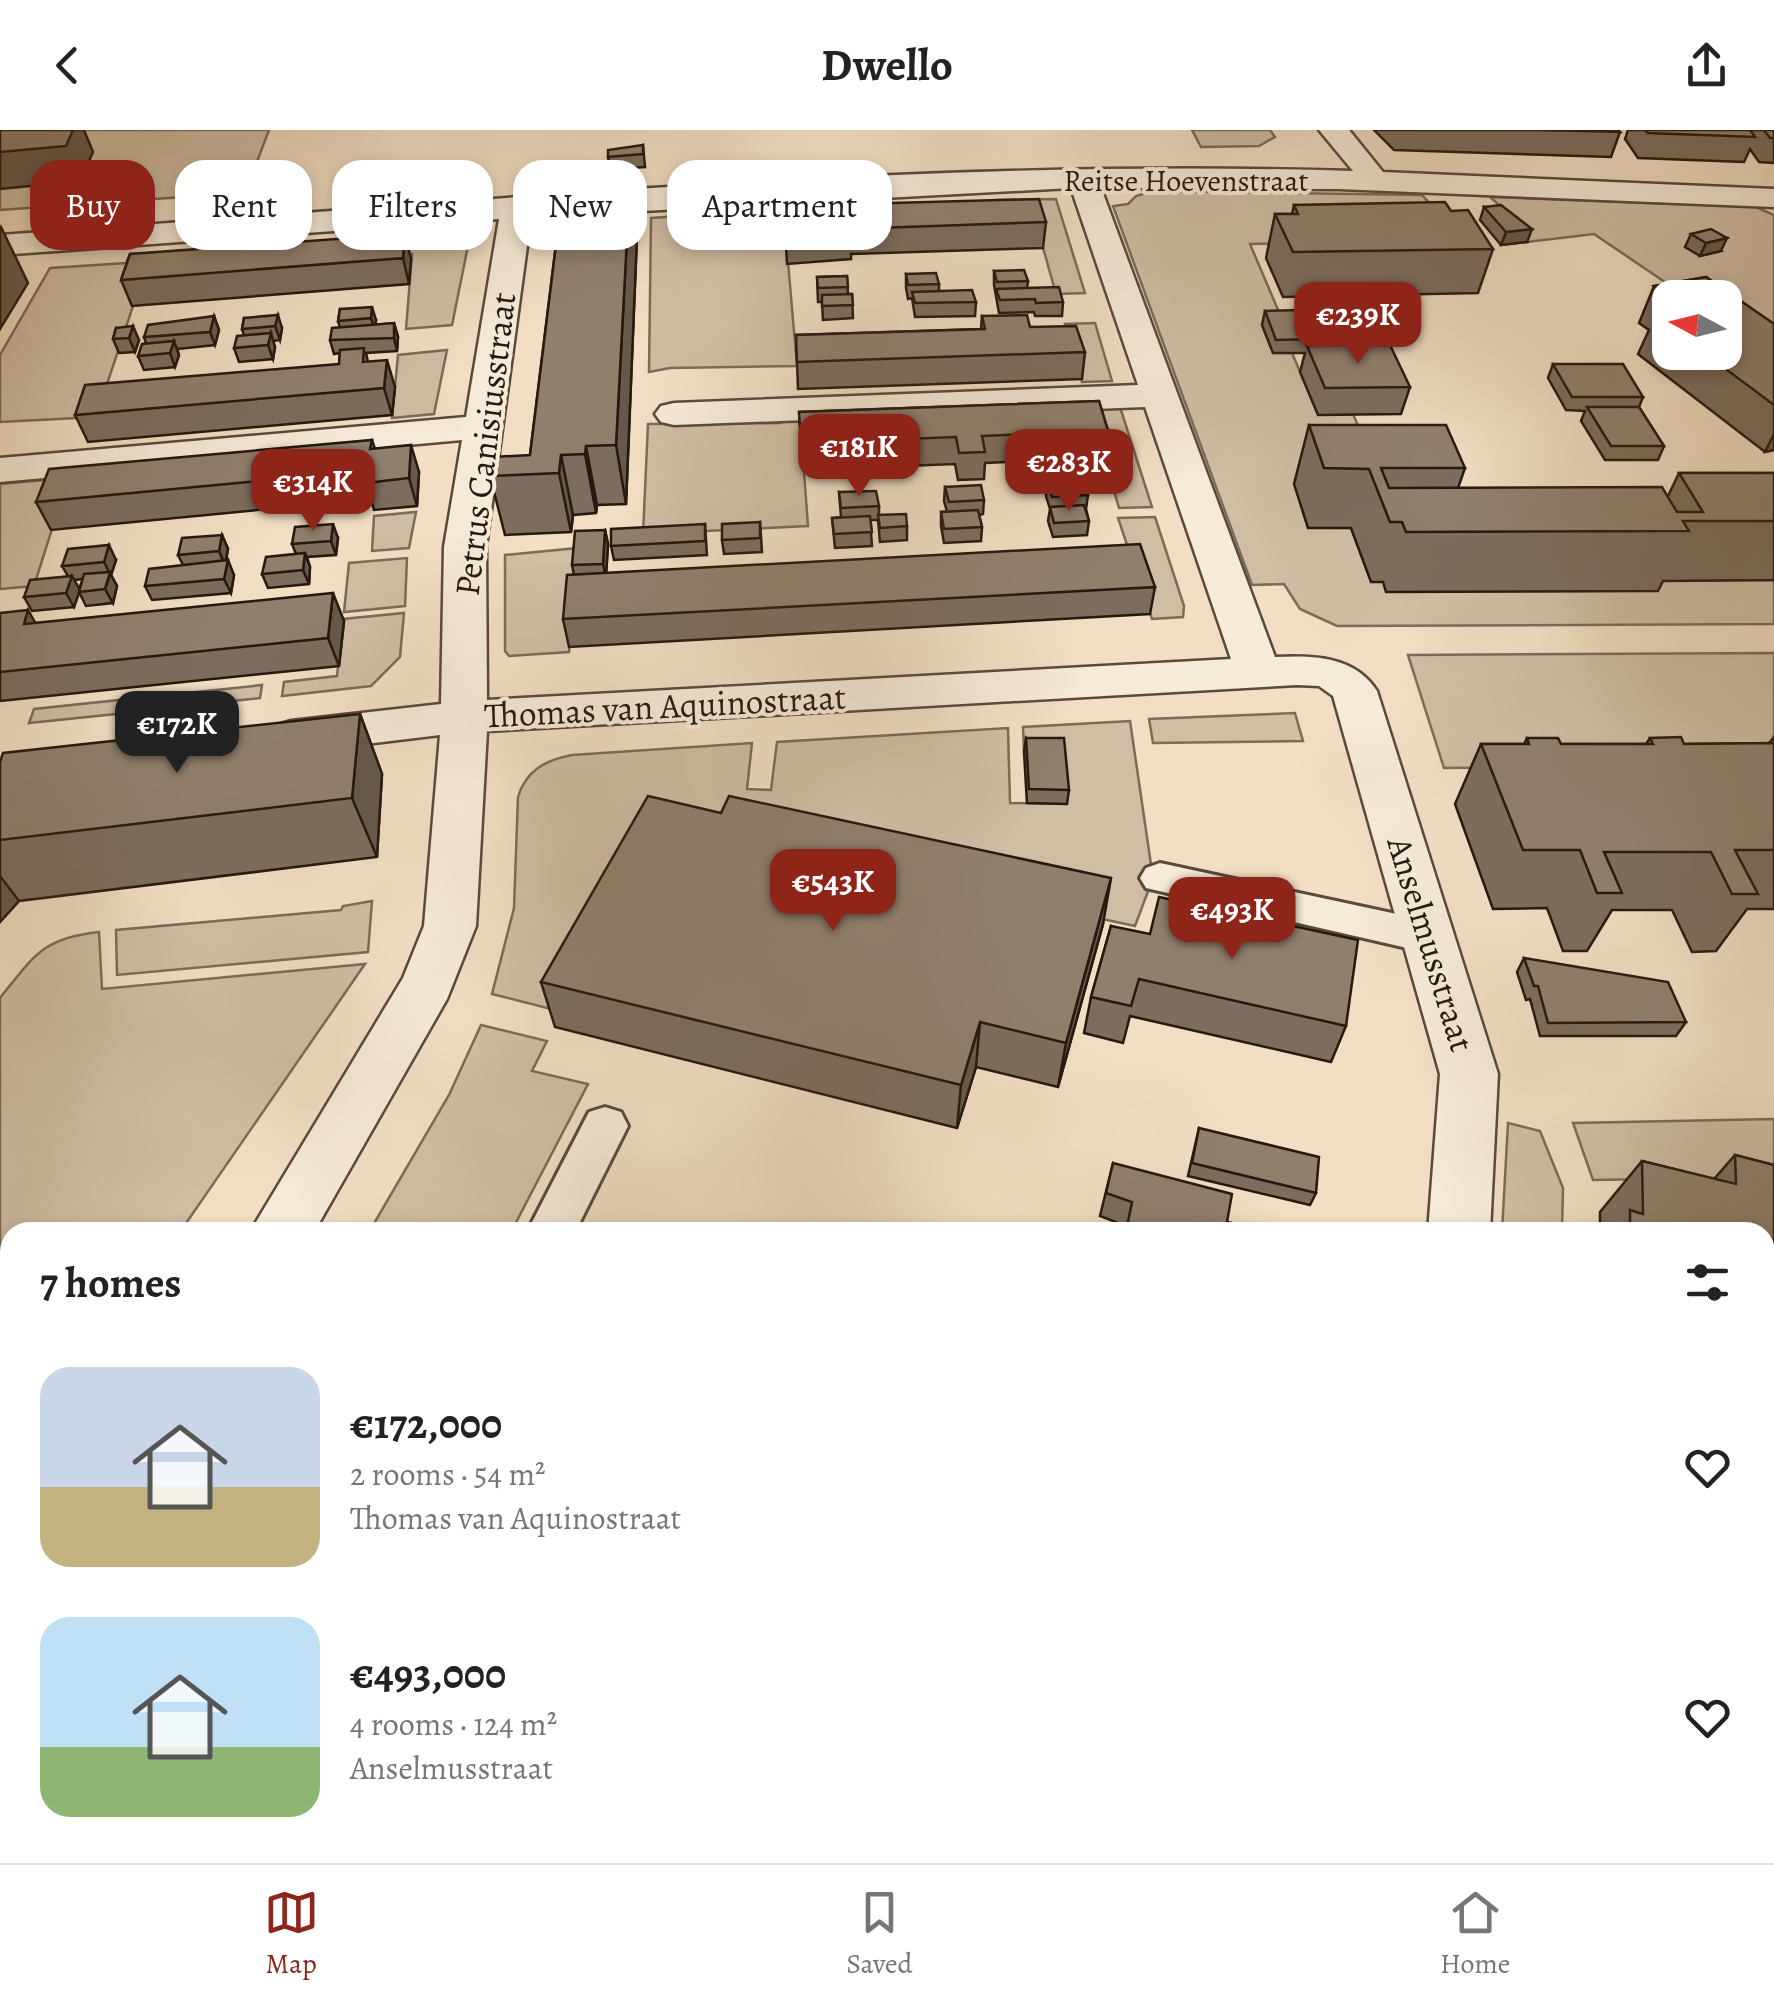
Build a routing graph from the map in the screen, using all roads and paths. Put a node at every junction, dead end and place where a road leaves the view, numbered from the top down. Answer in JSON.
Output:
{"nodes":[{"id":1,"x":1333,"y":130,"type":"edge"},
{"id":2,"x":1083,"y":179,"type":"junction"},
{"id":3,"x":1372,"y":182,"type":"junction"},
{"id":4,"x":1774,"y":198,"type":"edge"},
{"id":5,"x":647,"y":201,"type":"edge"},
{"id":6,"x":513,"y":211,"type":"edge"},
{"id":7,"x":513,"y":230,"type":"edge"},
{"id":8,"x":0,"y":245,"type":"edge"},
{"id":9,"x":1160,"y":394,"type":"junction"},
{"id":10,"x":674,"y":414,"type":"dead end"},
{"id":11,"x":482,"y":427,"type":"junction"},
{"id":12,"x":0,"y":470,"type":"edge"},
{"id":13,"x":1258,"y":672,"type":"junction"},
{"id":14,"x":1332,"y":672,"type":"joint"},
{"id":15,"x":464,"y":717,"type":"junction"},
{"id":16,"x":252,"y":742,"type":"edge"},
{"id":17,"x":1160,"y":878,"type":"dead end"},
{"id":18,"x":1428,"y":937,"type":"junction"},
{"id":19,"x":606,"y":1126,"type":"dead end"},
{"id":20,"x":287,"y":1222,"type":"edge"},
{"id":21,"x":556,"y":1222,"type":"edge"},
{"id":22,"x":1460,"y":1222,"type":"edge"}],
"edges":[{"from":1,"to":3,"type":"street"},
{"from":2,"to":3,"type":"street","name":"Reitse Hoevenstraat"},
{"from":2,"to":5,"type":"street","name":"Reitse Hoevenstraat"},
{"from":2,"to":9,"type":"street"},
{"from":3,"to":4,"type":"street","name":"Reitse Hoevenstraat"},
{"from":6,"to":8,"type":"street","name":"Reitse Hoevenstraat"},
{"from":7,"to":11,"type":"street","name":"Petrus Canisiusstraat"},
{"from":9,"to":10,"type":"street"},
{"from":9,"to":13,"type":"street"},
{"from":11,"to":12,"type":"street"},
{"from":11,"to":15,"type":"street","name":"Petrus Canisiusstraat"},
{"from":13,"to":14,"type":"street","name":"Thomas van Aquinostraat"},
{"from":13,"to":15,"type":"street","name":"Thomas van Aquinostraat"},
{"from":14,"to":18,"type":"street","name":"Anselmusstraat"},
{"from":15,"to":16,"type":"street","name":"Thomas van Aquinostraat"},
{"from":15,"to":20,"type":"street","name":"Petrus Canisiusstraat"},
{"from":17,"to":18,"type":"lane"},
{"from":18,"to":22,"type":"street","name":"Anselmusstraat"},
{"from":19,"to":21,"type":"lane"}]}
